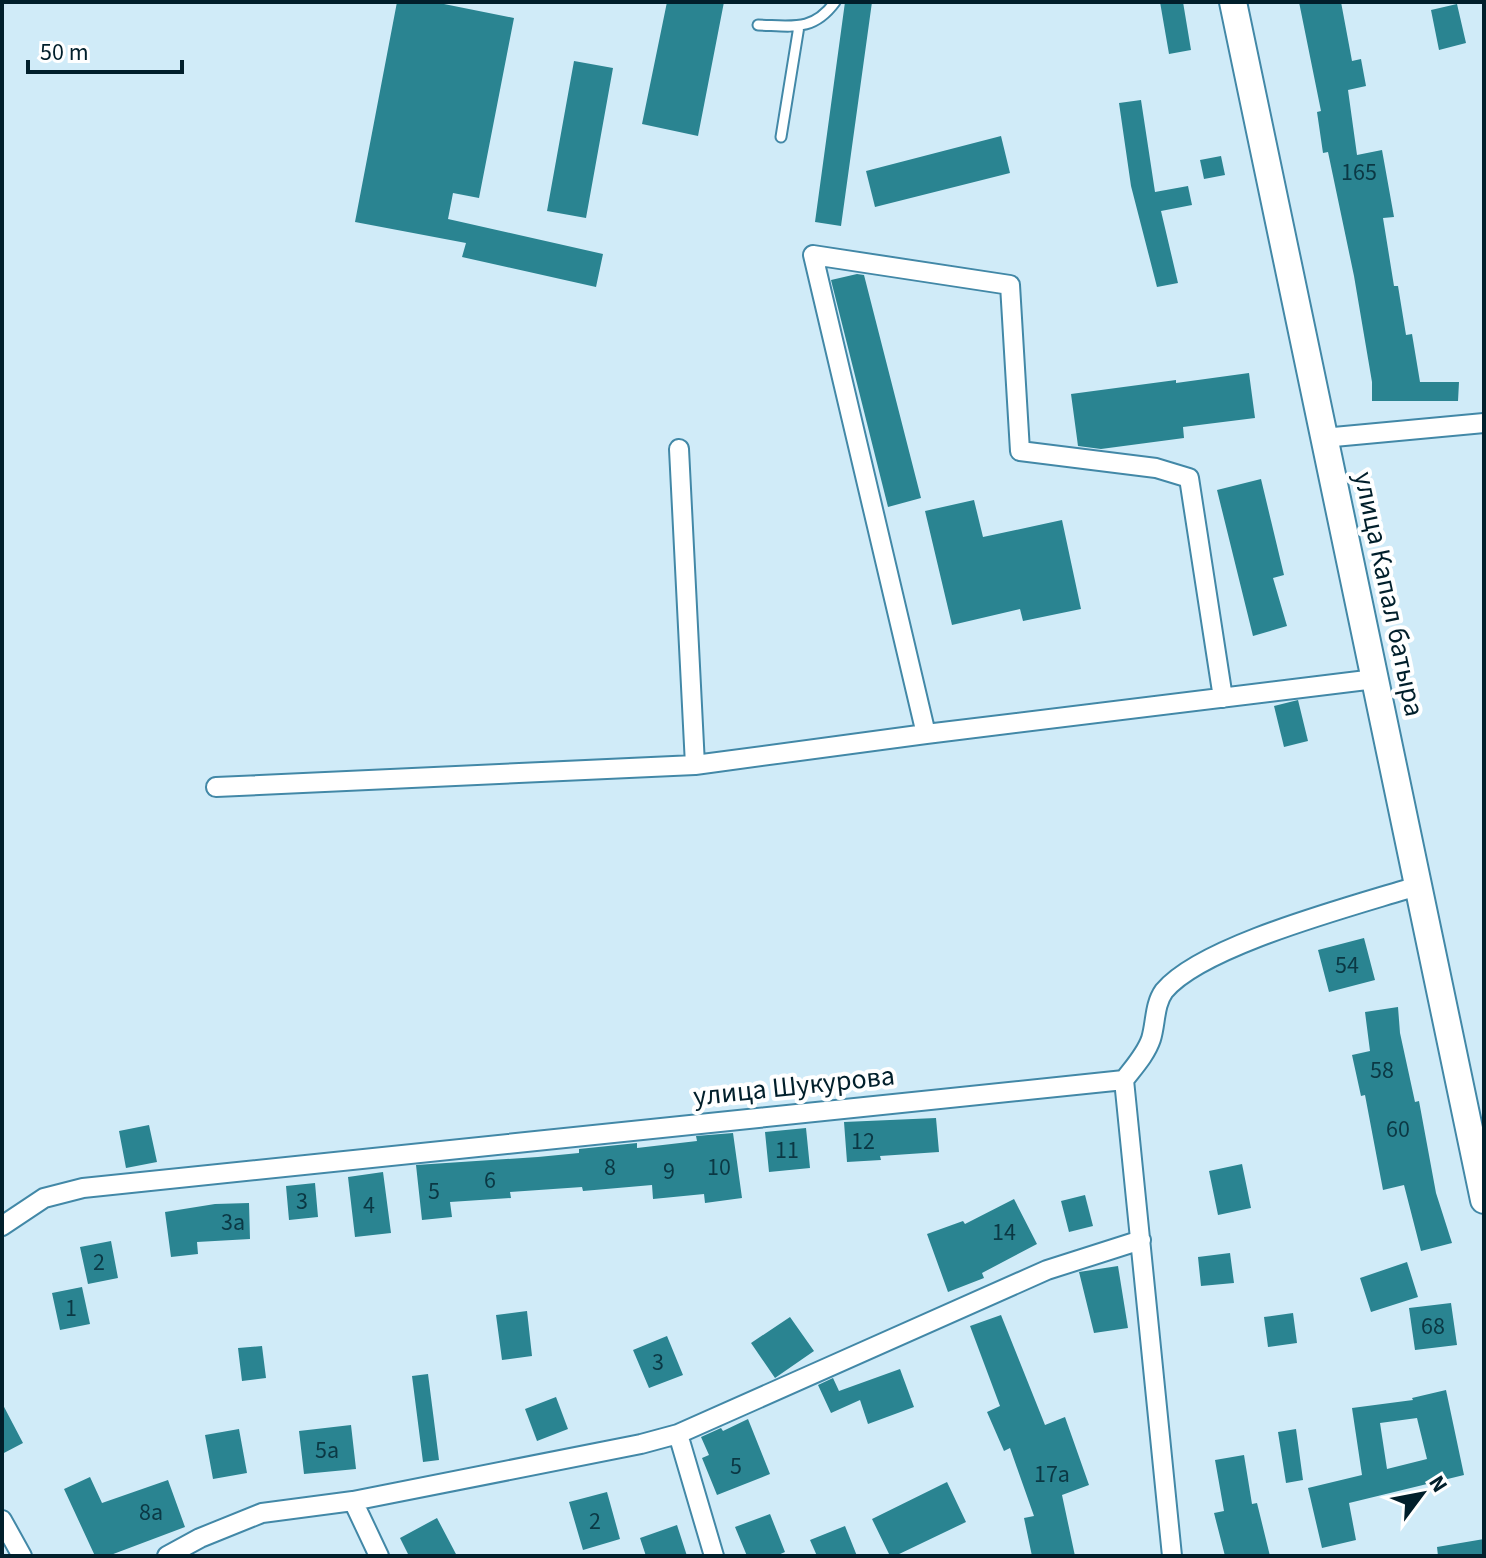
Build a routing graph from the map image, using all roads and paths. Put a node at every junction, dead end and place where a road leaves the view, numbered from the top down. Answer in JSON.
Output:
{"nodes":[{"id":1,"x":835,"y":2,"type":"edge"},
{"id":2,"x":1233,"y":2,"type":"edge"},
{"id":3,"x":758,"y":25,"type":"dead end"},
{"id":4,"x":799,"y":26,"type":"junction"},
{"id":5,"x":781,"y":137,"type":"dead end"},
{"id":6,"x":1484,"y":423,"type":"edge"},
{"id":7,"x":1323,"y":438,"type":"junction"},
{"id":8,"x":679,"y":449,"type":"dead end"},
{"id":9,"x":1375,"y":679,"type":"junction"},
{"id":10,"x":1223,"y":698,"type":"junction"},
{"id":11,"x":926,"y":734,"type":"junction"},
{"id":12,"x":695,"y":765,"type":"junction"},
{"id":13,"x":216,"y":787,"type":"dead end"},
{"id":14,"x":1420,"y":885,"type":"junction"},
{"id":15,"x":1124,"y":1080,"type":"junction"},
{"id":16,"x":1484,"y":1200,"type":"edge"},
{"id":17,"x":2,"y":1226,"type":"edge"},
{"id":18,"x":1141,"y":1240,"type":"junction"},
{"id":19,"x":678,"y":1434,"type":"junction"},
{"id":20,"x":353,"y":1501,"type":"junction"},
{"id":21,"x":2,"y":1520,"type":"edge"},
{"id":22,"x":22,"y":1556,"type":"edge"},
{"id":23,"x":167,"y":1556,"type":"edge"},
{"id":24,"x":379,"y":1556,"type":"edge"},
{"id":25,"x":714,"y":1556,"type":"edge"},
{"id":26,"x":1172,"y":1556,"type":"edge"}],
"edges":[{"from":1,"to":4,"type":"lane"},
{"from":2,"to":7,"type":"main road","name":"улица Капал батыра"},
{"from":3,"to":4,"type":"lane"},
{"from":4,"to":5,"type":"lane"},
{"from":6,"to":7,"type":"street"},
{"from":7,"to":9,"type":"main road","name":"улица Капал батыра"},
{"from":8,"to":12,"type":"street"},
{"from":9,"to":10,"type":"street"},
{"from":9,"to":14,"type":"main road","name":"улица Капал батыра"},
{"from":10,"to":11,"type":"street"},
{"from":10,"to":11,"type":"street"},
{"from":11,"to":12,"type":"street"},
{"from":12,"to":13,"type":"street"},
{"from":14,"to":15,"type":"street"},
{"from":14,"to":16,"type":"main road","name":"улица Капал батыра"},
{"from":15,"to":17,"type":"street","name":"улица Шукурова"},
{"from":15,"to":18,"type":"street"},
{"from":18,"to":19,"type":"street"},
{"from":18,"to":26,"type":"street"},
{"from":19,"to":20,"type":"street"},
{"from":19,"to":25,"type":"street"},
{"from":20,"to":23,"type":"street"},
{"from":20,"to":24,"type":"street"},
{"from":21,"to":22,"type":"street"}]}
